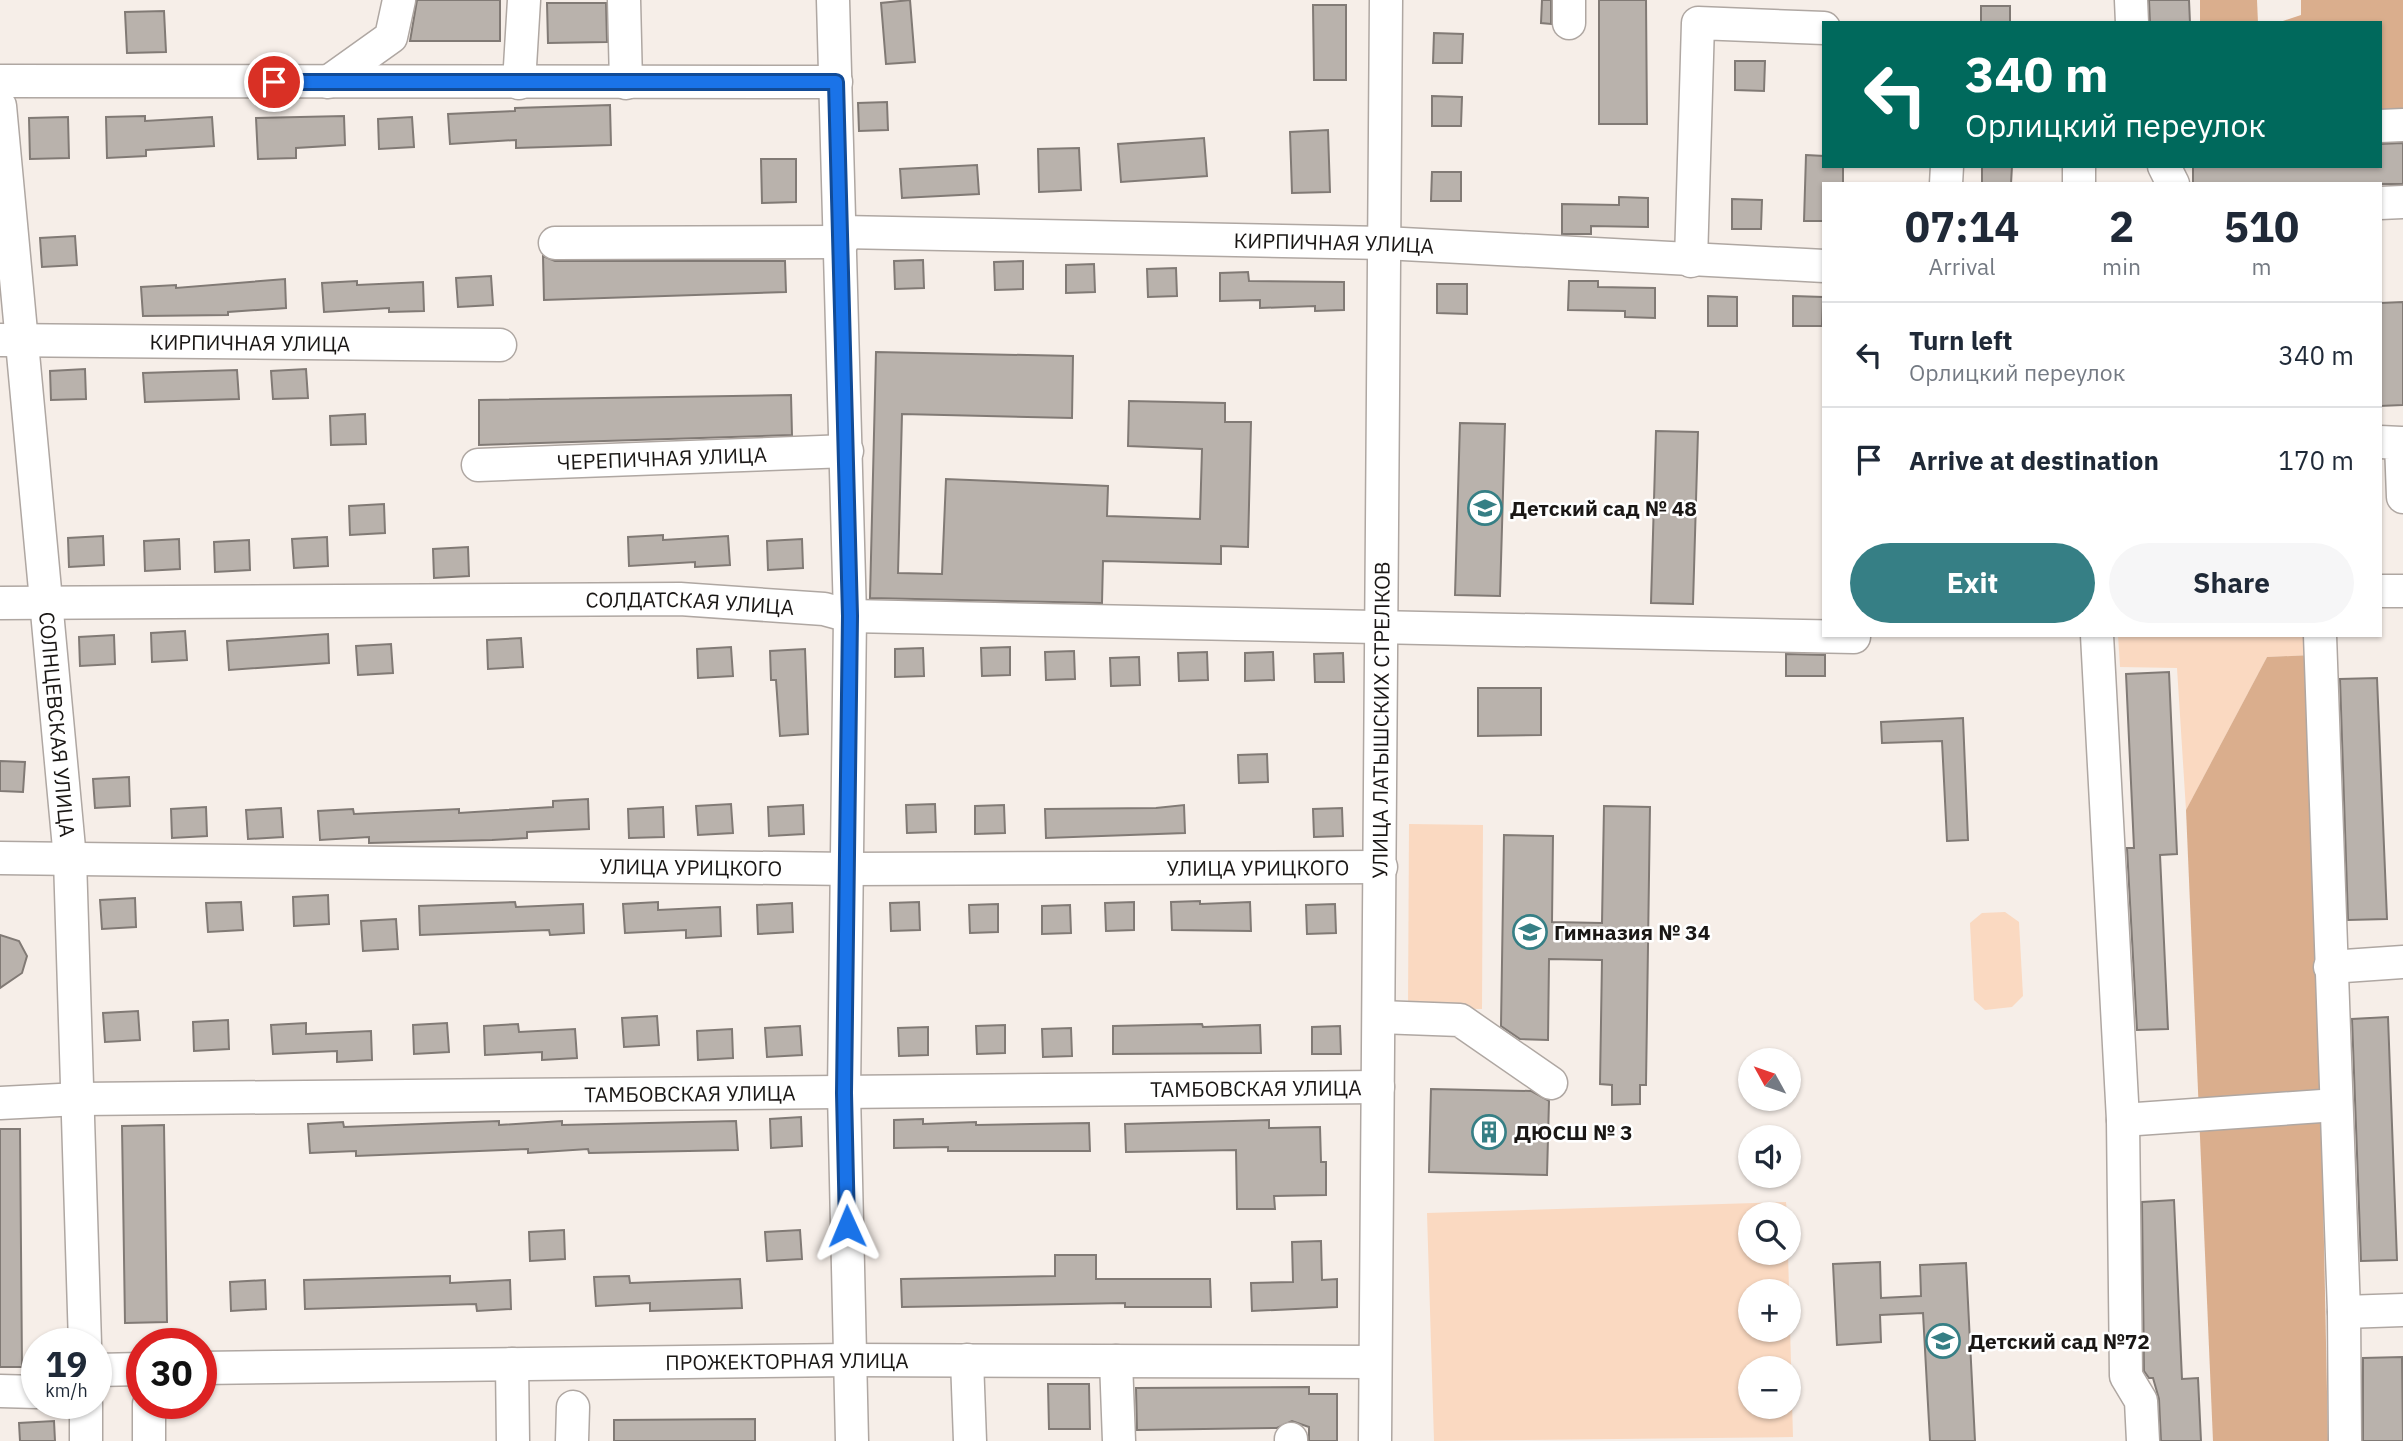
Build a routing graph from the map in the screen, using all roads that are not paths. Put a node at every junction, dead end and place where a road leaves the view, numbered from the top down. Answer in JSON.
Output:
{"nodes":[{"id":1,"x":399,"y":0,"type":"edge"},
{"id":2,"x":524,"y":0,"type":"edge"},
{"id":3,"x":624,"y":0,"type":"edge"},
{"id":4,"x":833,"y":0,"type":"edge"},
{"id":5,"x":1387,"y":0,"type":"edge"},
{"id":6,"x":2131,"y":0,"type":"edge"},
{"id":7,"x":2132,"y":21,"type":"edge"},
{"id":8,"x":1822,"y":29,"type":"edge"},
{"id":9,"x":391,"y":37,"type":"junction"},
{"id":10,"x":0,"y":81,"type":"edge"},
{"id":11,"x":328,"y":82,"type":"junction"},
{"id":12,"x":836,"y":82,"type":"junction"},
{"id":13,"x":409,"y":83,"type":"junction"},
{"id":14,"x":519,"y":83,"type":"junction"},
{"id":15,"x":626,"y":83,"type":"junction"},
{"id":16,"x":0,"y":106,"type":"edge"},
{"id":17,"x":2403,"y":125,"type":"edge"},
{"id":18,"x":2382,"y":126,"type":"edge"},
{"id":19,"x":2403,"y":202,"type":"edge"},
{"id":20,"x":2382,"y":203,"type":"edge"},
{"id":21,"x":842,"y":237,"type":"junction"},
{"id":22,"x":555,"y":243,"type":"dead end"},
{"id":23,"x":1384,"y":243,"type":"junction"},
{"id":24,"x":1691,"y":261,"type":"junction"},
{"id":25,"x":1822,"y":266,"type":"edge"},
{"id":26,"x":11,"y":340,"type":"edge"},
{"id":27,"x":500,"y":345,"type":"dead end"},
{"id":28,"x":2395,"y":443,"type":"edge"},
{"id":29,"x":847,"y":451,"type":"junction"},
{"id":30,"x":478,"y":465,"type":"dead end"},
{"id":31,"x":2403,"y":497,"type":"edge"},
{"id":32,"x":2382,"y":591,"type":"edge"},
{"id":33,"x":2403,"y":591,"type":"edge"},
{"id":34,"x":0,"y":603,"type":"edge"},
{"id":35,"x":47,"y":603,"type":"junction"},
{"id":36,"x":850,"y":616,"type":"junction"},
{"id":37,"x":1379,"y":627,"type":"junction"},
{"id":38,"x":2097,"y":637,"type":"edge"},
{"id":39,"x":2320,"y":637,"type":"edge"},
{"id":40,"x":1854,"y":638,"type":"dead end"},
{"id":41,"x":0,"y":858,"type":"edge"},
{"id":42,"x":70,"y":859,"type":"junction"},
{"id":43,"x":1381,"y":867,"type":"junction"},
{"id":44,"x":849,"y":869,"type":"junction"},
{"id":45,"x":2403,"y":962,"type":"edge"},
{"id":46,"x":2330,"y":967,"type":"junction"},
{"id":47,"x":1379,"y":1017,"type":"junction"},
{"id":48,"x":1551,"y":1083,"type":"dead end"},
{"id":49,"x":1378,"y":1087,"type":"junction"},
{"id":50,"x":844,"y":1093,"type":"junction"},
{"id":51,"x":79,"y":1099,"type":"junction"},
{"id":52,"x":0,"y":1104,"type":"edge"},
{"id":53,"x":2336,"y":1105,"type":"junction"},
{"id":54,"x":2123,"y":1119,"type":"junction"},
{"id":55,"x":2403,"y":1310,"type":"edge"},
{"id":56,"x":2344,"y":1312,"type":"junction"},
{"id":57,"x":85,"y":1328,"type":"edge"},
{"id":58,"x":850,"y":1360,"type":"junction"},
{"id":59,"x":967,"y":1360,"type":"junction"},
{"id":60,"x":1116,"y":1361,"type":"junction"},
{"id":61,"x":1373,"y":1362,"type":"junction"},
{"id":62,"x":512,"y":1364,"type":"junction"},
{"id":63,"x":217,"y":1368,"type":"edge"},
{"id":64,"x":0,"y":1391,"type":"edge"},
{"id":65,"x":21,"y":1392,"type":"edge"},
{"id":66,"x":573,"y":1407,"type":"dead end"},
{"id":67,"x":86,"y":1419,"type":"edge"},
{"id":68,"x":149,"y":1419,"type":"edge"},
{"id":69,"x":86,"y":1441,"type":"edge"},
{"id":70,"x":149,"y":1441,"type":"edge"},
{"id":71,"x":513,"y":1441,"type":"edge"},
{"id":72,"x":572,"y":1441,"type":"edge"},
{"id":73,"x":852,"y":1441,"type":"edge"},
{"id":74,"x":971,"y":1441,"type":"edge"},
{"id":75,"x":1119,"y":1441,"type":"edge"},
{"id":76,"x":1375,"y":1441,"type":"edge"},
{"id":77,"x":2143,"y":1441,"type":"edge"},
{"id":78,"x":2346,"y":1441,"type":"edge"}],
"edges":[{"from":1,"to":9,"type":"street"},
{"from":2,"to":14,"type":"street"},
{"from":3,"to":15,"type":"street"},
{"from":4,"to":12,"type":"street"},
{"from":5,"to":23,"type":"street","name":"УЛИЦА ЛАТЫШСКИХ СТРЕЛКОВ"},
{"from":6,"to":7,"type":"street"},
{"from":8,"to":24,"type":"street"},
{"from":9,"to":11,"type":"street"},
{"from":9,"to":13,"type":"street"},
{"from":10,"to":11,"type":"street"},
{"from":11,"to":13,"type":"street"},
{"from":12,"to":15,"type":"street"},
{"from":12,"to":21,"type":"street"},
{"from":13,"to":14,"type":"street"},
{"from":14,"to":15,"type":"street"},
{"from":16,"to":26,"type":"street","name":"СОЛНЦЕВСКАЯ УЛИЦА"},
{"from":17,"to":18,"type":"street"},
{"from":19,"to":20,"type":"street"},
{"from":21,"to":22,"type":"street"},
{"from":21,"to":23,"type":"street","name":"КИРПИЧНАЯ УЛИЦА"},
{"from":21,"to":29,"type":"street"},
{"from":23,"to":24,"type":"street","name":"КИРПИЧНАЯ УЛИЦА"},
{"from":23,"to":37,"type":"street","name":"УЛИЦА ЛАТЫШСКИХ СТРЕЛКОВ"},
{"from":24,"to":25,"type":"street","name":"КИРПИЧНАЯ УЛИЦА"},
{"from":26,"to":27,"type":"street","name":"КИРПИЧНАЯ УЛИЦА"},
{"from":26,"to":35,"type":"street","name":"СОЛНЦЕВСКАЯ УЛИЦА"},
{"from":28,"to":31,"type":"street"},
{"from":29,"to":30,"type":"street","name":"ЧЕРЕПИЧНАЯ УЛИЦА"},
{"from":29,"to":36,"type":"street"},
{"from":32,"to":33,"type":"street"},
{"from":34,"to":35,"type":"street","name":"СОЛДАТСКАЯ УЛИЦА"},
{"from":35,"to":36,"type":"street","name":"СОЛДАТСКАЯ УЛИЦА"},
{"from":35,"to":42,"type":"street","name":"СОЛНЦЕВСКАЯ УЛИЦА"},
{"from":36,"to":37,"type":"street","name":"СОЛДАТСКАЯ УЛИЦА"},
{"from":36,"to":44,"type":"street"},
{"from":37,"to":40,"type":"street","name":"СОЛДАТСКАЯ УЛИЦА"},
{"from":37,"to":43,"type":"street","name":"УЛИЦА ЛАТЫШСКИХ СТРЕЛКОВ"},
{"from":38,"to":54,"type":"street"},
{"from":39,"to":46,"type":"street"},
{"from":41,"to":42,"type":"street","name":"УЛИЦА УРИЦКОГО"},
{"from":42,"to":44,"type":"street","name":"УЛИЦА УРИЦКОГО"},
{"from":42,"to":51,"type":"street","name":"СОЛНЦЕВСКАЯ УЛИЦА"},
{"from":43,"to":44,"type":"street","name":"УЛИЦА УРИЦКОГО"},
{"from":43,"to":47,"type":"street","name":"УЛИЦА ЛАТЫШСКИХ СТРЕЛКОВ"},
{"from":44,"to":50,"type":"street"},
{"from":45,"to":46,"type":"street"},
{"from":46,"to":53,"type":"street"},
{"from":47,"to":48,"type":"street"},
{"from":47,"to":49,"type":"street","name":"УЛИЦА ЛАТЫШСКИХ СТРЕЛКОВ"},
{"from":49,"to":50,"type":"street","name":"ТАМБОВСКАЯ УЛИЦА"},
{"from":49,"to":61,"type":"street","name":"УЛИЦА ЛАТЫШСКИХ СТРЕЛКОВ"},
{"from":50,"to":51,"type":"street","name":"ТАМБОВСКАЯ УЛИЦА"},
{"from":50,"to":58,"type":"street"},
{"from":51,"to":52,"type":"street","name":"ТАМБОВСКАЯ УЛИЦА"},
{"from":51,"to":57,"type":"street","name":"СОЛНЦЕВСКАЯ УЛИЦА"},
{"from":53,"to":54,"type":"street"},
{"from":53,"to":56,"type":"street"},
{"from":54,"to":77,"type":"street"},
{"from":55,"to":56,"type":"street"},
{"from":56,"to":78,"type":"street"},
{"from":58,"to":59,"type":"street","name":"ПРОЖЕКТОРНАЯ УЛИЦА"},
{"from":58,"to":62,"type":"street","name":"ПРОЖЕКТОРНАЯ УЛИЦА"},
{"from":58,"to":73,"type":"street"},
{"from":59,"to":60,"type":"street","name":"ПРОЖЕКТОРНАЯ УЛИЦА"},
{"from":59,"to":74,"type":"street"},
{"from":60,"to":61,"type":"street","name":"ПРОЖЕКТОРНАЯ УЛИЦА"},
{"from":60,"to":75,"type":"street"},
{"from":61,"to":76,"type":"street","name":"УЛИЦА ЛАТЫШСКИХ СТРЕЛКОВ"},
{"from":62,"to":63,"type":"street","name":"ПРОЖЕКТОРНАЯ УЛИЦА"},
{"from":62,"to":71,"type":"street"},
{"from":64,"to":65,"type":"street"},
{"from":66,"to":72,"type":"street"},
{"from":67,"to":69,"type":"street"},
{"from":68,"to":70,"type":"street"}]}
